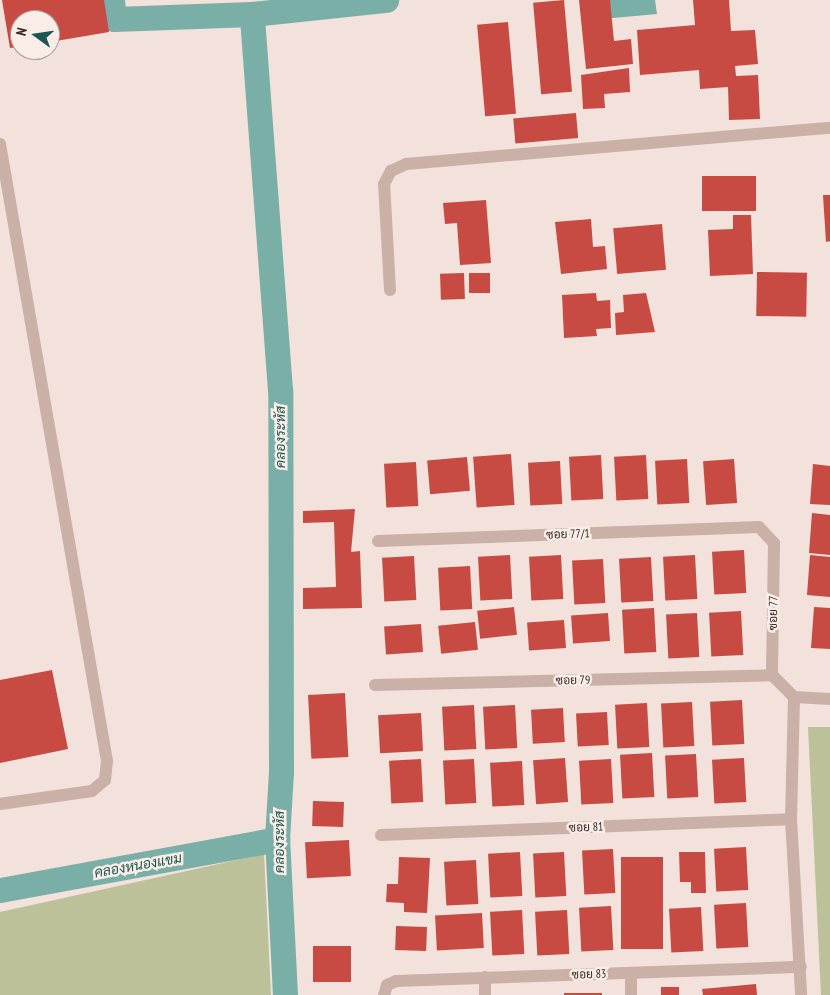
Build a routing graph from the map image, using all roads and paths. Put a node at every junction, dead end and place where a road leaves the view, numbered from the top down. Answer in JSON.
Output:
{"nodes":[{"id":1,"x":830,"y":128,"type":"edge"},
{"id":2,"x":0,"y":144,"type":"edge"},
{"id":3,"x":390,"y":290,"type":"dead end"},
{"id":4,"x":759,"y":527,"type":"joint"},
{"id":5,"x":378,"y":541,"type":"dead end"},
{"id":6,"x":772,"y":675,"type":"junction"},
{"id":7,"x":375,"y":685,"type":"dead end"},
{"id":8,"x":794,"y":697,"type":"junction"},
{"id":9,"x":830,"y":699,"type":"edge"},
{"id":10,"x":0,"y":804,"type":"edge"},
{"id":11,"x":791,"y":819,"type":"junction"},
{"id":12,"x":382,"y":835,"type":"dead end"},
{"id":13,"x":800,"y":967,"type":"junction"},
{"id":14,"x":631,"y":973,"type":"junction"},
{"id":15,"x":485,"y":977,"type":"junction"},
{"id":16,"x":384,"y":994,"type":"edge"},
{"id":17,"x":485,"y":995,"type":"edge"},
{"id":18,"x":631,"y":995,"type":"edge"},
{"id":19,"x":801,"y":995,"type":"edge"}],
"edges":[{"from":1,"to":3,"type":"street"},
{"from":2,"to":10,"type":"street"},
{"from":4,"to":5,"type":"street","name":"ซอย 77/1"},
{"from":4,"to":6,"type":"street","name":"ซอย 77"},
{"from":6,"to":7,"type":"street","name":"ซอย 79"},
{"from":6,"to":8,"type":"street"},
{"from":8,"to":9,"type":"street"},
{"from":8,"to":11,"type":"street"},
{"from":11,"to":12,"type":"street","name":"ซอย 81"},
{"from":11,"to":13,"type":"street"},
{"from":13,"to":14,"type":"street","name":"ซอย 83"},
{"from":13,"to":19,"type":"street"},
{"from":14,"to":15,"type":"street","name":"ซอย 83"},
{"from":14,"to":18,"type":"street"},
{"from":15,"to":16,"type":"street","name":"ซอย 83"},
{"from":15,"to":17,"type":"street"}]}
